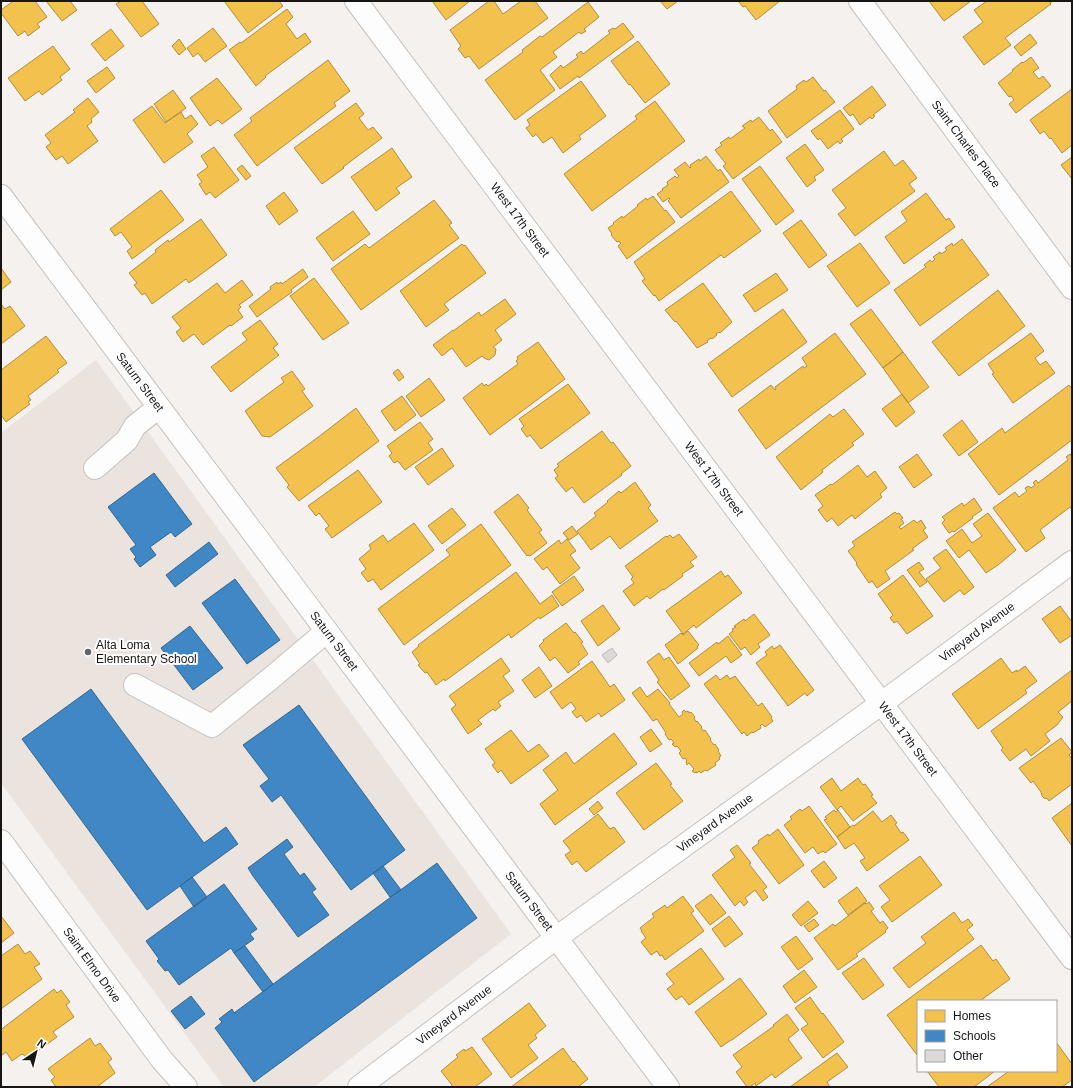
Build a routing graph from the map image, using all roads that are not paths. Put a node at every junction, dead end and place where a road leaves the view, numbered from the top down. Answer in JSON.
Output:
{"nodes":[{"id":1,"x":356,"y":1,"type":"edge"},
{"id":2,"x":860,"y":1,"type":"edge"},
{"id":3,"x":1,"y":196,"type":"edge"},
{"id":4,"x":1072,"y":288,"type":"edge"},
{"id":5,"x":159,"y":406,"type":"junction"},
{"id":6,"x":95,"y":468,"type":"dead end"},
{"id":7,"x":1072,"y":562,"type":"edge"},
{"id":8,"x":327,"y":631,"type":"junction"},
{"id":9,"x":135,"y":685,"type":"dead end"},
{"id":10,"x":882,"y":702,"type":"junction"},
{"id":11,"x":1,"y":841,"type":"edge"},
{"id":12,"x":556,"y":938,"type":"junction"},
{"id":13,"x":1072,"y":958,"type":"edge"},
{"id":14,"x":186,"y":1087,"type":"edge"},
{"id":15,"x":359,"y":1087,"type":"edge"},
{"id":16,"x":668,"y":1087,"type":"edge"}],
"edges":[{"from":1,"to":10,"type":"street","name":"West 17th Street"},
{"from":2,"to":4,"type":"street","name":"Saint Charles Place"},
{"from":3,"to":5,"type":"street","name":"Saturn Street"},
{"from":5,"to":6,"type":"street"},
{"from":5,"to":8,"type":"street","name":"Saturn Street"},
{"from":7,"to":10,"type":"street","name":"Vineyard Avenue"},
{"from":8,"to":9,"type":"street"},
{"from":8,"to":12,"type":"street","name":"Saturn Street"},
{"from":10,"to":12,"type":"street","name":"Vineyard Avenue"},
{"from":10,"to":13,"type":"street","name":"West 17th Street"},
{"from":11,"to":14,"type":"street","name":"Saint Elmo Drive"},
{"from":12,"to":15,"type":"street","name":"Vineyard Avenue"},
{"from":12,"to":16,"type":"street","name":"Saturn Street"}]}
